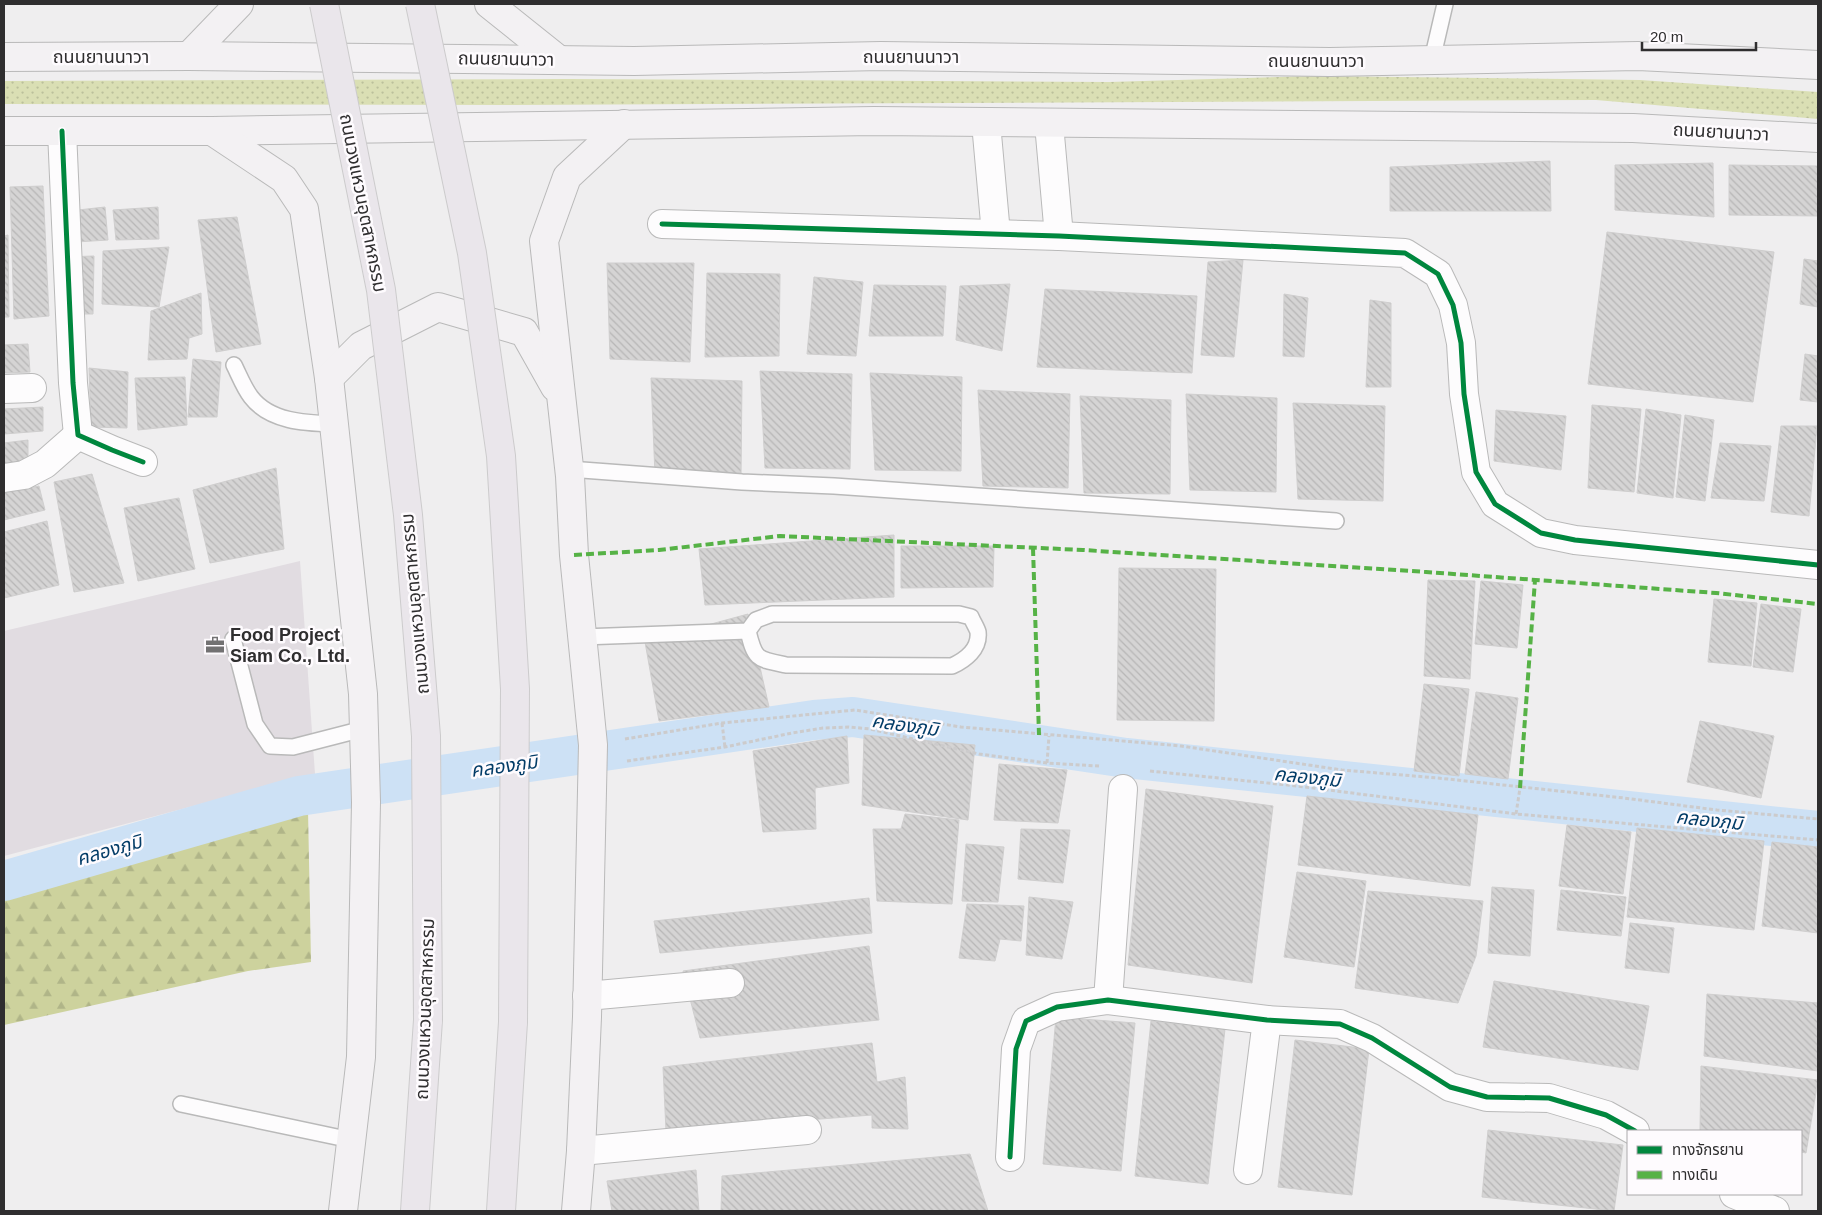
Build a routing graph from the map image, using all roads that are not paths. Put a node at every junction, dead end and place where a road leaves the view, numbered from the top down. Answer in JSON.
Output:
{"nodes":[{"id":1,"x":239,"y":4,"type":"edge"},
{"id":2,"x":324,"y":4,"type":"edge"},
{"id":3,"x":420,"y":4,"type":"edge"},
{"id":4,"x":489,"y":4,"type":"edge"},
{"id":5,"x":1444,"y":4,"type":"edge"},
{"id":6,"x":189,"y":56,"type":"junction"},
{"id":7,"x":4,"y":57,"type":"edge"},
{"id":8,"x":559,"y":60,"type":"junction"},
{"id":9,"x":1432,"y":60,"type":"junction"},
{"id":10,"x":1818,"y":65,"type":"edge"},
{"id":11,"x":986,"y":123,"type":"junction"},
{"id":12,"x":624,"y":124,"type":"junction"},
{"id":13,"x":1050,"y":124,"type":"junction"},
{"id":14,"x":4,"y":131,"type":"edge"},
{"id":15,"x":62,"y":131,"type":"junction"},
{"id":16,"x":212,"y":131,"type":"junction"},
{"id":17,"x":1818,"y":138,"type":"edge"},
{"id":18,"x":662,"y":224,"type":"dead end"},
{"id":19,"x":996,"y":234,"type":"junction"},
{"id":20,"x":1060,"y":236,"type":"junction"},
{"id":21,"x":234,"y":365,"type":"dead end"},
{"id":22,"x":329,"y":378,"type":"junction"},
{"id":23,"x":32,"y":388,"type":"dead end"},
{"id":24,"x":4,"y":389,"type":"edge"},
{"id":25,"x":561,"y":396,"type":"junction"},
{"id":26,"x":334,"y":424,"type":"junction"},
{"id":27,"x":78,"y":435,"type":"junction"},
{"id":28,"x":143,"y":462,"type":"dead end"},
{"id":29,"x":569,"y":469,"type":"junction"},
{"id":30,"x":4,"y":478,"type":"edge"},
{"id":31,"x":1336,"y":521,"type":"dead end"},
{"id":32,"x":1818,"y":566,"type":"edge"},
{"id":33,"x":748,"y":631,"type":"junction"},
{"id":34,"x":582,"y":637,"type":"junction"},
{"id":35,"x":234,"y":639,"type":"dead end"},
{"id":36,"x":363,"y":730,"type":"junction"},
{"id":37,"x":1132,"y":779,"type":"road end"},
{"id":38,"x":730,"y":983,"type":"dead end"},
{"id":39,"x":587,"y":996,"type":"junction"},
{"id":40,"x":1108,"y":1000,"type":"junction"},
{"id":41,"x":1267,"y":1020,"type":"junction"},
{"id":42,"x":181,"y":1104,"type":"dead end"},
{"id":43,"x":807,"y":1130,"type":"dead end"},
{"id":44,"x":1633,"y":1130,"type":"edge"},
{"id":45,"x":351,"y":1140,"type":"junction"},
{"id":46,"x":581,"y":1151,"type":"junction"},
{"id":47,"x":1010,"y":1157,"type":"dead end"},
{"id":48,"x":1248,"y":1170,"type":"dead end"},
{"id":49,"x":1736,"y":1195,"type":"edge"},
{"id":50,"x":343,"y":1211,"type":"edge"},
{"id":51,"x":414,"y":1211,"type":"edge"},
{"id":52,"x":501,"y":1211,"type":"edge"},
{"id":53,"x":576,"y":1211,"type":"edge"},
{"id":54,"x":1775,"y":1211,"type":"edge"}],
"edges":[{"from":1,"to":6,"type":"main road"},
{"from":2,"to":51,"type":"main road","name":"ถนนวงแหวนอุตสาหกรรม","bridge":true},
{"from":3,"to":52,"type":"main road","bridge":true},
{"from":4,"to":8,"type":"main road"},
{"from":5,"to":9,"type":"lane"},
{"from":6,"to":7,"type":"main road","name":"ถนนยานนาวา"},
{"from":6,"to":8,"type":"main road","name":"ถนนยานนาวา"},
{"from":8,"to":9,"type":"main road","name":"ถนนยานนาวา"},
{"from":9,"to":10,"type":"main road","name":"ถนนยานนาวา"},
{"from":11,"to":12,"type":"main road","name":"ถนนยานนาวา"},
{"from":11,"to":13,"type":"main road","name":"ถนนยานนาวา"},
{"from":11,"to":19,"type":"street"},
{"from":12,"to":16,"type":"main road","name":"ถนนยานนาวา"},
{"from":12,"to":25,"type":"main road"},
{"from":13,"to":17,"type":"main road","name":"ถนนยานนาวา"},
{"from":13,"to":20,"type":"street"},
{"from":14,"to":15,"type":"main road","name":"ถนนยานนาวา"},
{"from":15,"to":16,"type":"main road","name":"ถนนยานนาวา"},
{"from":15,"to":27,"type":"street"},
{"from":16,"to":22,"type":"main road"},
{"from":18,"to":19,"type":"street"},
{"from":19,"to":20,"type":"street"},
{"from":20,"to":32,"type":"street"},
{"from":21,"to":26,"type":"lane"},
{"from":22,"to":25,"type":"main road"},
{"from":22,"to":26,"type":"main road"},
{"from":23,"to":24,"type":"street"},
{"from":25,"to":29,"type":"main road"},
{"from":26,"to":36,"type":"main road"},
{"from":27,"to":28,"type":"street"},
{"from":27,"to":30,"type":"street"},
{"from":29,"to":31,"type":"lane"},
{"from":29,"to":34,"type":"main road"},
{"from":33,"to":33,"type":"lane"},
{"from":33,"to":34,"type":"lane"},
{"from":34,"to":39,"type":"main road"},
{"from":35,"to":36,"type":"lane"},
{"from":36,"to":45,"type":"main road"},
{"from":37,"to":40,"type":"street"},
{"from":38,"to":39,"type":"street"},
{"from":39,"to":46,"type":"main road"},
{"from":40,"to":41,"type":"street"},
{"from":40,"to":47,"type":"street"},
{"from":41,"to":44,"type":"street"},
{"from":41,"to":48,"type":"street"},
{"from":42,"to":45,"type":"lane"},
{"from":43,"to":46,"type":"street"},
{"from":45,"to":50,"type":"main road"},
{"from":46,"to":53,"type":"main road"},
{"from":49,"to":54,"type":"street"}]}
